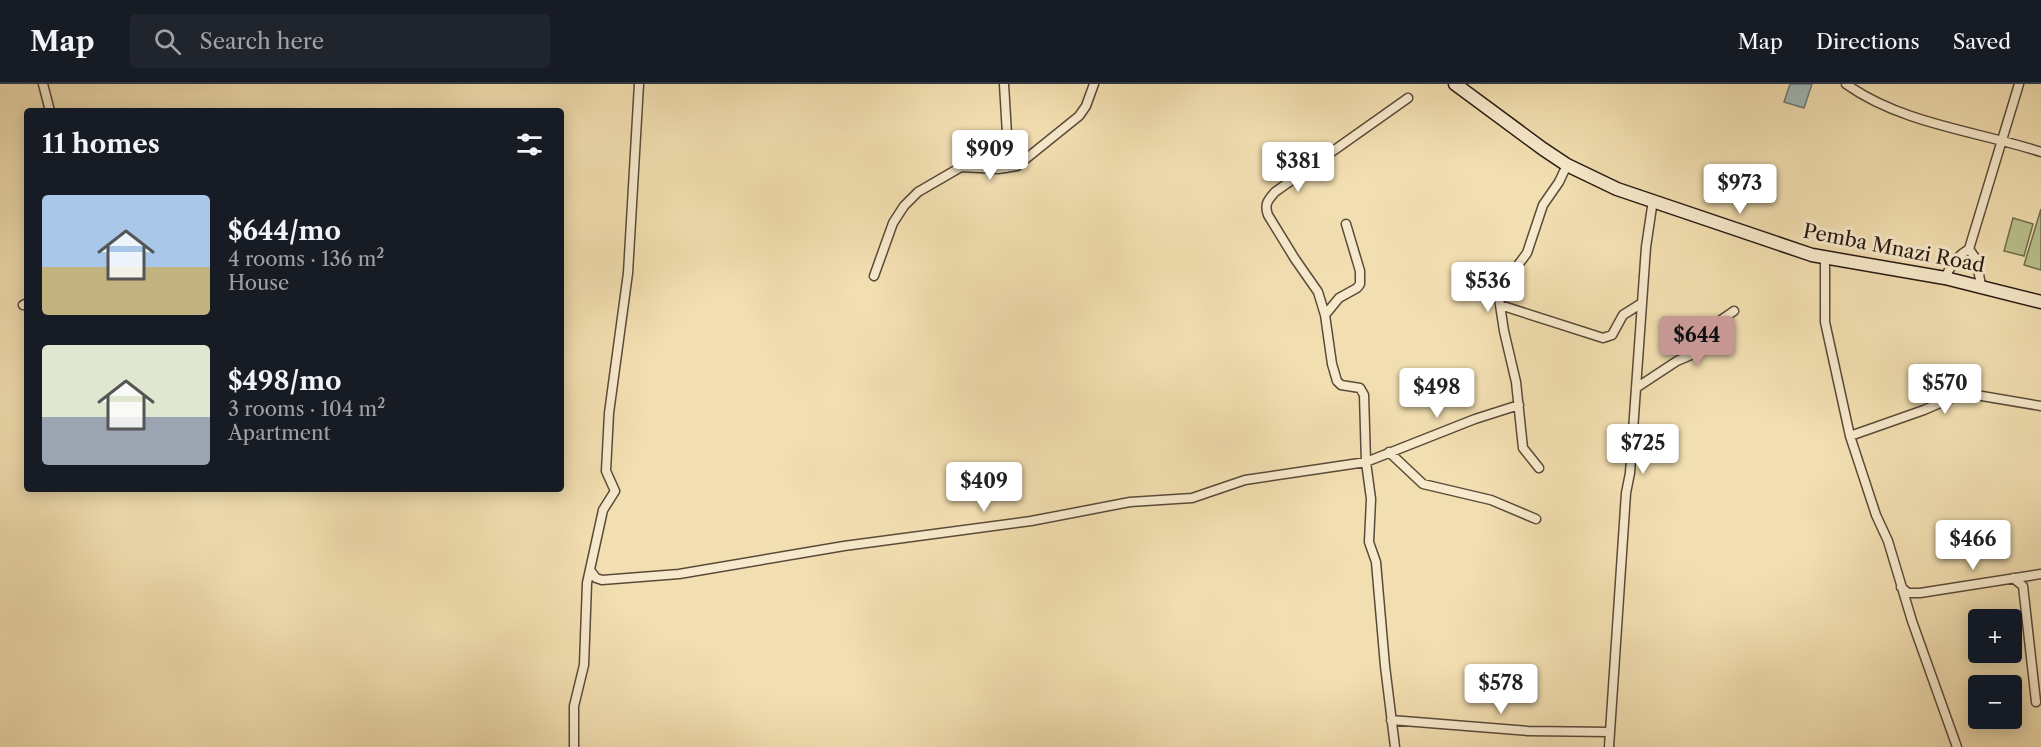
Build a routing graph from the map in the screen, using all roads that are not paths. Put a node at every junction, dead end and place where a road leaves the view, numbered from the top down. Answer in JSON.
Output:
{"nodes":[{"id":1,"x":44,"y":84,"type":"edge"},
{"id":2,"x":639,"y":84,"type":"edge"},
{"id":3,"x":1004,"y":84,"type":"edge"},
{"id":4,"x":1094,"y":84,"type":"edge"},
{"id":5,"x":1455,"y":84,"type":"edge"},
{"id":6,"x":1846,"y":84,"type":"edge"},
{"id":7,"x":1866,"y":84,"type":"edge"},
{"id":8,"x":2019,"y":84,"type":"edge"},
{"id":9,"x":1862,"y":95,"type":"junction"},
{"id":10,"x":1408,"y":98,"type":"dead end"},
{"id":11,"x":49,"y":108,"type":"edge"},
{"id":12,"x":2003,"y":140,"type":"junction"},
{"id":13,"x":2041,"y":152,"type":"edge"},
{"id":14,"x":1567,"y":165,"type":"junction"},
{"id":15,"x":1006,"y":168,"type":"junction"},
{"id":16,"x":1653,"y":200,"type":"junction"},
{"id":17,"x":1346,"y":225,"type":"dead end"},
{"id":18,"x":1969,"y":249,"type":"junction"},
{"id":19,"x":1825,"y":258,"type":"junction"},
{"id":20,"x":874,"y":276,"type":"dead end"},
{"id":21,"x":1945,"y":278,"type":"junction"},
{"id":22,"x":1981,"y":285,"type":"junction"},
{"id":23,"x":2041,"y":302,"type":"edge"},
{"id":24,"x":1642,"y":303,"type":"junction"},
{"id":25,"x":1500,"y":305,"type":"junction"},
{"id":26,"x":1734,"y":311,"type":"dead end"},
{"id":27,"x":1325,"y":315,"type":"junction"},
{"id":28,"x":1636,"y":388,"type":"junction"},
{"id":29,"x":1519,"y":405,"type":"junction"},
{"id":30,"x":2041,"y":406,"type":"edge"},
{"id":31,"x":1850,"y":436,"type":"junction"},
{"id":32,"x":1389,"y":452,"type":"junction"},
{"id":33,"x":1366,"y":462,"type":"junction"},
{"id":34,"x":1539,"y":468,"type":"dead end"},
{"id":35,"x":1536,"y":519,"type":"dead end"},
{"id":36,"x":590,"y":570,"type":"junction"},
{"id":37,"x":2041,"y":574,"type":"edge"},
{"id":38,"x":2013,"y":578,"type":"junction"},
{"id":39,"x":1900,"y":586,"type":"junction"},
{"id":40,"x":2036,"y":702,"type":"dead end"},
{"id":41,"x":1391,"y":720,"type":"junction"},
{"id":42,"x":1610,"y":732,"type":"junction"},
{"id":43,"x":574,"y":747,"type":"edge"},
{"id":44,"x":1395,"y":747,"type":"edge"},
{"id":45,"x":1609,"y":747,"type":"edge"},
{"id":46,"x":1957,"y":747,"type":"edge"}],
"edges":[{"from":1,"to":11,"type":"street"},
{"from":2,"to":36,"type":"street"},
{"from":3,"to":15,"type":"street"},
{"from":4,"to":15,"type":"street"},
{"from":5,"to":14,"type":"main road","name":"Pemba Mnazi Road"},
{"from":6,"to":9,"type":"street"},
{"from":7,"to":9,"type":"street"},
{"from":8,"to":12,"type":"street"},
{"from":9,"to":12,"type":"street"},
{"from":10,"to":27,"type":"street"},
{"from":12,"to":13,"type":"street"},
{"from":12,"to":18,"type":"street"},
{"from":14,"to":16,"type":"main road","name":"Pemba Mnazi Road"},
{"from":14,"to":25,"type":"street"},
{"from":15,"to":20,"type":"street"},
{"from":16,"to":19,"type":"main road","name":"Pemba Mnazi Road"},
{"from":16,"to":24,"type":"street"},
{"from":17,"to":27,"type":"street"},
{"from":18,"to":21,"type":"street"},
{"from":18,"to":22,"type":"street"},
{"from":19,"to":21,"type":"main road","name":"Pemba Mnazi Road"},
{"from":19,"to":31,"type":"street"},
{"from":21,"to":22,"type":"main road","name":"Pemba Mnazi Road"},
{"from":22,"to":23,"type":"main road","name":"Pemba Mnazi Road"},
{"from":24,"to":25,"type":"street"},
{"from":24,"to":28,"type":"street"},
{"from":25,"to":29,"type":"street"},
{"from":26,"to":28,"type":"street"},
{"from":27,"to":33,"type":"street"},
{"from":28,"to":42,"type":"street"},
{"from":29,"to":32,"type":"street"},
{"from":29,"to":34,"type":"street"},
{"from":30,"to":31,"type":"street"},
{"from":31,"to":39,"type":"street"},
{"from":32,"to":33,"type":"street"},
{"from":32,"to":35,"type":"street"},
{"from":33,"to":36,"type":"street"},
{"from":33,"to":41,"type":"street"},
{"from":36,"to":43,"type":"street"},
{"from":37,"to":38,"type":"street"},
{"from":38,"to":39,"type":"street"},
{"from":38,"to":40,"type":"street"},
{"from":39,"to":46,"type":"street"},
{"from":41,"to":42,"type":"street"},
{"from":41,"to":44,"type":"street"},
{"from":42,"to":45,"type":"street"}]}
